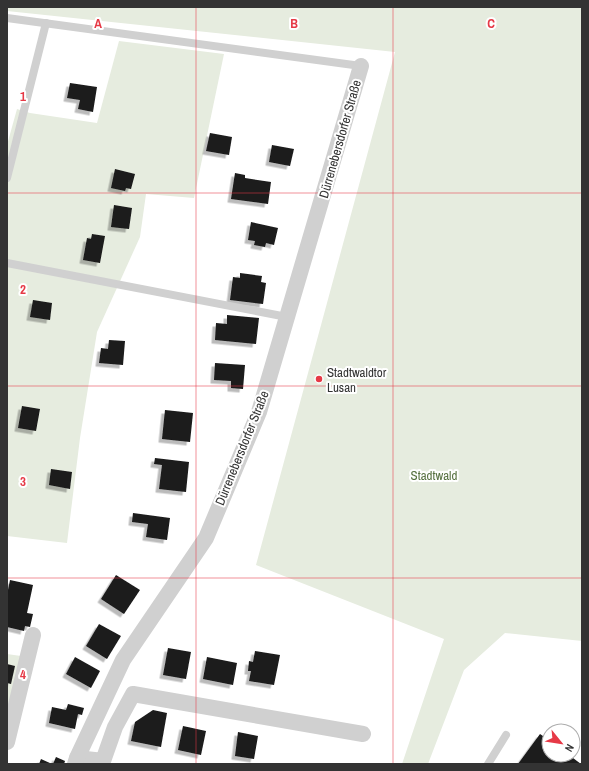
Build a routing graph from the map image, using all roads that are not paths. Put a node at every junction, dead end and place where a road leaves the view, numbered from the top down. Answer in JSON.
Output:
{"nodes":[{"id":1,"x":7,"y":18,"type":"edge"},
{"id":2,"x":46,"y":23,"type":"junction"},
{"id":3,"x":361,"y":66,"type":"joint"},
{"id":4,"x":7,"y":178,"type":"edge"},
{"id":5,"x":7,"y":263,"type":"edge"},
{"id":6,"x":287,"y":317,"type":"junction"},
{"id":7,"x":33,"y":635,"type":"dead end"},
{"id":8,"x":363,"y":734,"type":"dead end"},
{"id":9,"x":506,"y":735,"type":"dead end"},
{"id":10,"x":7,"y":742,"type":"edge"},
{"id":11,"x":76,"y":761,"type":"edge"},
{"id":12,"x":488,"y":764,"type":"edge"}],
"edges":[{"from":1,"to":2,"type":"lane"},
{"from":2,"to":3,"type":"lane"},
{"from":2,"to":4,"type":"lane"},
{"from":3,"to":6,"type":"street","name":"Dürrenebersdorfer Straße"},
{"from":5,"to":6,"type":"lane"},
{"from":6,"to":11,"type":"street","name":"Dürrenebersdorfer Straße"},
{"from":7,"to":10,"type":"street"},
{"from":8,"to":11,"type":"street","name":"Dürrenebersdorfer Straße"},
{"from":9,"to":12,"type":"lane"}]}
